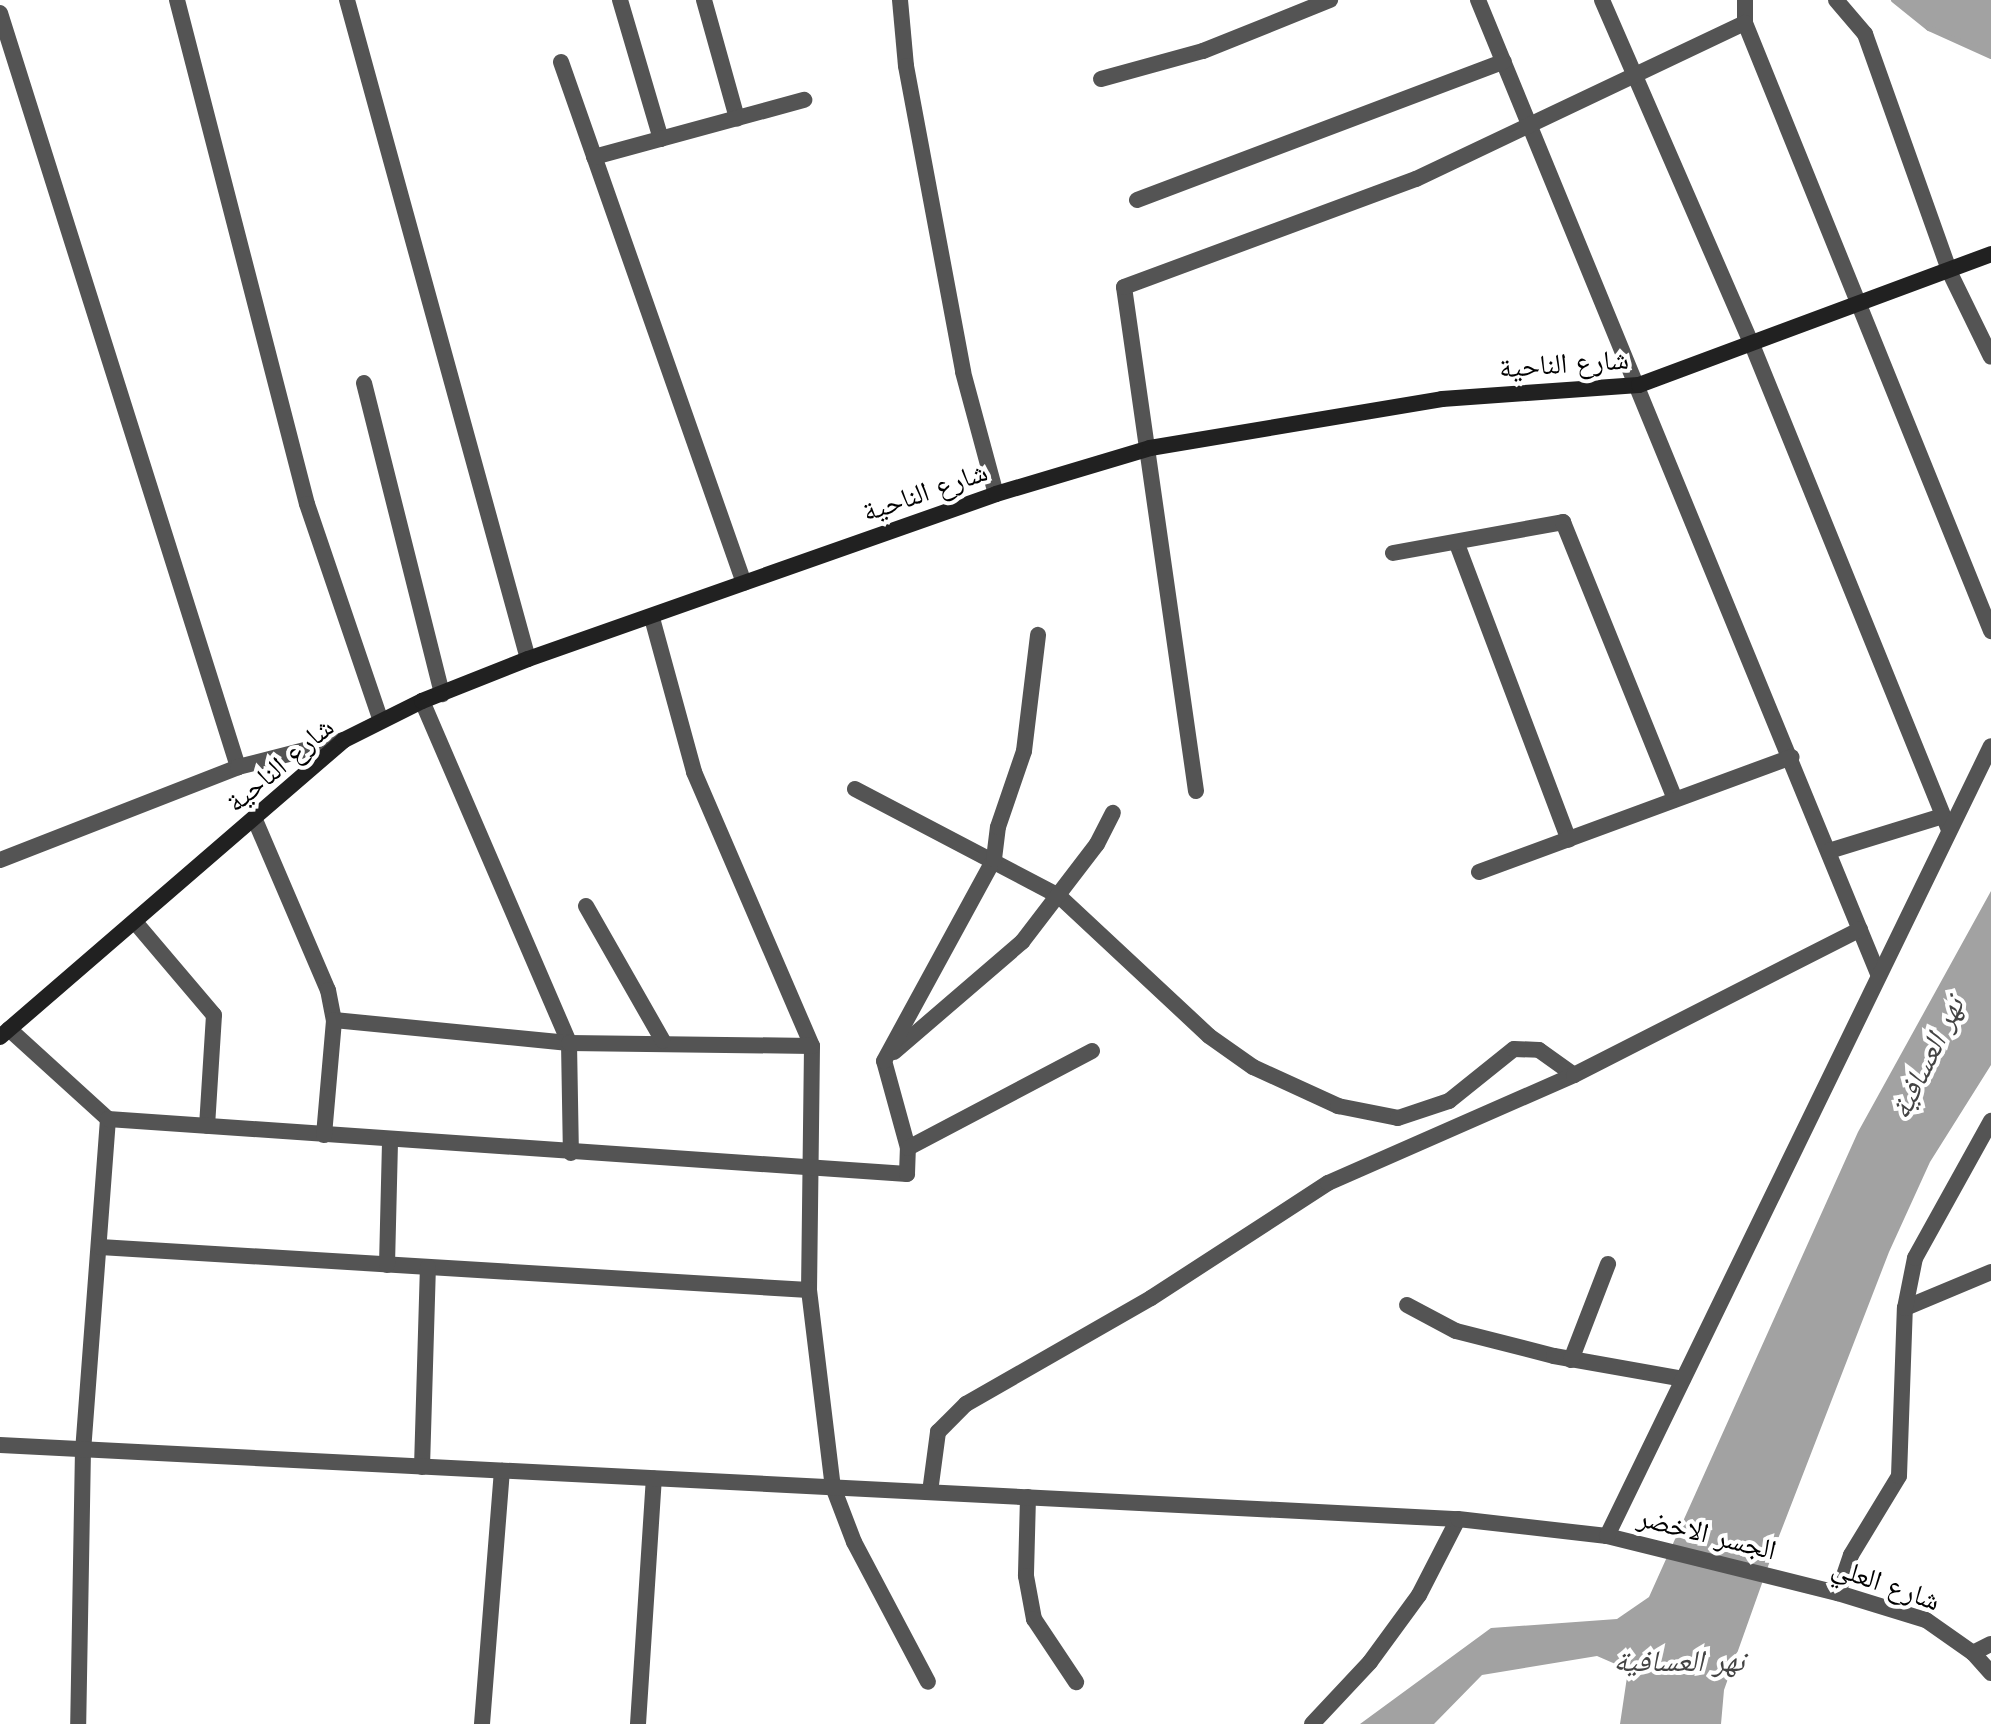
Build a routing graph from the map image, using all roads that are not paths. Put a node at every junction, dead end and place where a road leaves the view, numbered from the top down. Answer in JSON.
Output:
{"nodes":[{"id":1,"x":177,"y":0,"type":"edge"},
{"id":2,"x":347,"y":0,"type":"edge"},
{"id":3,"x":620,"y":0,"type":"edge"},
{"id":4,"x":704,"y":0,"type":"edge"},
{"id":5,"x":900,"y":0,"type":"edge"},
{"id":6,"x":1330,"y":0,"type":"edge"},
{"id":7,"x":1478,"y":0,"type":"edge"},
{"id":8,"x":1602,"y":0,"type":"edge"},
{"id":9,"x":1745,"y":0,"type":"edge"},
{"id":10,"x":1836,"y":0,"type":"edge"},
{"id":11,"x":0,"y":13,"type":"edge"},
{"id":12,"x":1745,"y":23,"type":"junction"},
{"id":13,"x":1504,"y":61,"type":"junction"},
{"id":14,"x":561,"y":62,"type":"dead end"},
{"id":15,"x":1636,"y":71,"type":"junction"},
{"id":16,"x":1101,"y":79,"type":"dead end"},
{"id":17,"x":804,"y":100,"type":"dead end"},
{"id":18,"x":737,"y":118,"type":"junction"},
{"id":19,"x":1533,"y":125,"type":"junction"},
{"id":20,"x":661,"y":139,"type":"junction"},
{"id":21,"x":594,"y":157,"type":"junction"},
{"id":22,"x":1137,"y":200,"type":"dead end"},
{"id":23,"x":1986,"y":256,"type":"edge"},
{"id":24,"x":1950,"y":273,"type":"junction"},
{"id":25,"x":1859,"y":304,"type":"junction"},
{"id":26,"x":1753,"y":347,"type":"junction"},
{"id":27,"x":1991,"y":357,"type":"edge"},
{"id":28,"x":364,"y":383,"type":"dead end"},
{"id":29,"x":1639,"y":385,"type":"junction"},
{"id":30,"x":1150,"y":448,"type":"junction"},
{"id":31,"x":996,"y":494,"type":"junction"},
{"id":32,"x":1457,"y":544,"type":"junction"},
{"id":33,"x":1393,"y":553,"type":"dead end"},
{"id":34,"x":744,"y":583,"type":"junction"},
{"id":35,"x":652,"y":618,"type":"junction"},
{"id":36,"x":1991,"y":631,"type":"edge"},
{"id":37,"x":1038,"y":635,"type":"dead end"},
{"id":38,"x":528,"y":659,"type":"junction"},
{"id":39,"x":442,"y":694,"type":"junction"},
{"id":40,"x":422,"y":701,"type":"junction"},
{"id":41,"x":381,"y":721,"type":"junction"},
{"id":42,"x":344,"y":740,"type":"junction"},
{"id":43,"x":1991,"y":746,"type":"edge"},
{"id":44,"x":1792,"y":757,"type":"junction"},
{"id":45,"x":238,"y":767,"type":"junction"},
{"id":46,"x":855,"y":789,"type":"dead end"},
{"id":47,"x":1196,"y":791,"type":"dead end"},
{"id":48,"x":1675,"y":799,"type":"junction"},
{"id":49,"x":1113,"y":813,"type":"dead end"},
{"id":50,"x":255,"y":820,"type":"junction"},
{"id":51,"x":1946,"y":823,"type":"junction"},
{"id":52,"x":1569,"y":840,"type":"junction"},
{"id":53,"x":1829,"y":851,"type":"junction"},
{"id":54,"x":994,"y":859,"type":"junction"},
{"id":55,"x":0,"y":860,"type":"edge"},
{"id":56,"x":1479,"y":872,"type":"dead end"},
{"id":57,"x":1059,"y":896,"type":"junction"},
{"id":58,"x":586,"y":906,"type":"dead end"},
{"id":59,"x":135,"y":922,"type":"junction"},
{"id":60,"x":1860,"y":929,"type":"junction"},
{"id":61,"x":1878,"y":974,"type":"junction"},
{"id":62,"x":334,"y":1020,"type":"junction"},
{"id":63,"x":4,"y":1033,"type":"edge"},
{"id":64,"x":663,"y":1041,"type":"junction"},
{"id":65,"x":569,"y":1043,"type":"junction"},
{"id":66,"x":812,"y":1046,"type":"junction"},
{"id":67,"x":1092,"y":1051,"type":"dead end"},
{"id":68,"x":884,"y":1061,"type":"junction"},
{"id":69,"x":1574,"y":1075,"type":"junction"},
{"id":70,"x":108,"y":1119,"type":"junction"},
{"id":71,"x":1991,"y":1121,"type":"edge"},
{"id":72,"x":207,"y":1126,"type":"junction"},
{"id":73,"x":324,"y":1135,"type":"junction"},
{"id":74,"x":390,"y":1140,"type":"junction"},
{"id":75,"x":908,"y":1148,"type":"junction"},
{"id":76,"x":571,"y":1153,"type":"junction"},
{"id":77,"x":808,"y":1170,"type":"junction"},
{"id":78,"x":100,"y":1247,"type":"junction"},
{"id":79,"x":1608,"y":1264,"type":"dead end"},
{"id":80,"x":387,"y":1265,"type":"junction"},
{"id":81,"x":428,"y":1267,"type":"junction"},
{"id":82,"x":1991,"y":1272,"type":"edge"},
{"id":83,"x":809,"y":1290,"type":"junction"},
{"id":84,"x":1407,"y":1305,"type":"dead end"},
{"id":85,"x":1905,"y":1308,"type":"junction"},
{"id":86,"x":1571,"y":1360,"type":"junction"},
{"id":87,"x":1683,"y":1379,"type":"junction"},
{"id":88,"x":0,"y":1445,"type":"edge"},
{"id":89,"x":83,"y":1449,"type":"junction"},
{"id":90,"x":422,"y":1467,"type":"junction"},
{"id":91,"x":502,"y":1471,"type":"junction"},
{"id":92,"x":654,"y":1479,"type":"junction"},
{"id":93,"x":833,"y":1487,"type":"junction"},
{"id":94,"x":930,"y":1492,"type":"junction"},
{"id":95,"x":1028,"y":1497,"type":"junction"},
{"id":96,"x":1458,"y":1519,"type":"junction"},
{"id":97,"x":1607,"y":1536,"type":"junction"},
{"id":98,"x":1796,"y":1582,"type":"joint"},
{"id":99,"x":1838,"y":1593,"type":"junction"},
{"id":100,"x":1991,"y":1644,"type":"edge"},
{"id":101,"x":1973,"y":1653,"type":"junction"},
{"id":102,"x":1991,"y":1673,"type":"edge"},
{"id":103,"x":928,"y":1682,"type":"dead end"},
{"id":104,"x":1076,"y":1682,"type":"dead end"},
{"id":105,"x":78,"y":1724,"type":"edge"},
{"id":106,"x":482,"y":1724,"type":"edge"},
{"id":107,"x":638,"y":1724,"type":"edge"},
{"id":108,"x":1312,"y":1724,"type":"edge"}],
"edges":[{"from":1,"to":41,"type":"street"},
{"from":2,"to":38,"type":"street"},
{"from":3,"to":20,"type":"street"},
{"from":4,"to":18,"type":"street"},
{"from":5,"to":31,"type":"street"},
{"from":6,"to":16,"type":"street"},
{"from":7,"to":13,"type":"street"},
{"from":8,"to":15,"type":"street"},
{"from":9,"to":12,"type":"street"},
{"from":10,"to":24,"type":"street"},
{"from":11,"to":45,"type":"street"},
{"from":12,"to":15,"type":"street"},
{"from":12,"to":25,"type":"street"},
{"from":13,"to":19,"type":"street"},
{"from":13,"to":22,"type":"street"},
{"from":14,"to":21,"type":"street"},
{"from":15,"to":19,"type":"street"},
{"from":15,"to":26,"type":"street"},
{"from":17,"to":18,"type":"street"},
{"from":18,"to":20,"type":"street"},
{"from":19,"to":29,"type":"street"},
{"from":19,"to":30,"type":"street"},
{"from":20,"to":21,"type":"street"},
{"from":21,"to":34,"type":"street"},
{"from":23,"to":24,"type":"main road","name":"شارع الناحية"},
{"from":24,"to":25,"type":"main road","name":"شارع الناحية"},
{"from":24,"to":27,"type":"street"},
{"from":25,"to":26,"type":"main road","name":"شارع الناحية"},
{"from":25,"to":36,"type":"street"},
{"from":26,"to":29,"type":"main road","name":"شارع الناحية"},
{"from":26,"to":51,"type":"street"},
{"from":28,"to":39,"type":"street"},
{"from":29,"to":30,"type":"main road","name":"شارع الناحية"},
{"from":29,"to":44,"type":"street"},
{"from":30,"to":31,"type":"main road","name":"شارع الناحية"},
{"from":30,"to":47,"type":"street"},
{"from":31,"to":34,"type":"main road","name":"شارع الناحية"},
{"from":32,"to":33,"type":"street"},
{"from":32,"to":48,"type":"street"},
{"from":32,"to":52,"type":"street"},
{"from":34,"to":35,"type":"main road","name":"شارع الناحية"},
{"from":35,"to":38,"type":"main road","name":"شارع الناحية"},
{"from":35,"to":66,"type":"street"},
{"from":37,"to":54,"type":"street"},
{"from":38,"to":39,"type":"main road","name":"شارع الناحية"},
{"from":39,"to":40,"type":"main road","name":"شارع الناحية"},
{"from":40,"to":41,"type":"main road","name":"شارع الناحية"},
{"from":40,"to":65,"type":"street"},
{"from":41,"to":42,"type":"main road","name":"شارع الناحية"},
{"from":42,"to":45,"type":"street"},
{"from":42,"to":50,"type":"main road","name":"شارع الناحية"},
{"from":43,"to":51,"type":"street"},
{"from":44,"to":48,"type":"street"},
{"from":44,"to":53,"type":"street"},
{"from":45,"to":55,"type":"street"},
{"from":46,"to":54,"type":"street"},
{"from":48,"to":52,"type":"street"},
{"from":49,"to":57,"type":"street"},
{"from":50,"to":59,"type":"main road","name":"شارع الناحية"},
{"from":50,"to":62,"type":"street"},
{"from":51,"to":53,"type":"street"},
{"from":51,"to":61,"type":"street"},
{"from":52,"to":56,"type":"street"},
{"from":53,"to":60,"type":"street"},
{"from":54,"to":57,"type":"street"},
{"from":54,"to":68,"type":"street"},
{"from":57,"to":68,"type":"street"},
{"from":57,"to":69,"type":"street"},
{"from":58,"to":64,"type":"street"},
{"from":59,"to":63,"type":"main road","name":"شارع الناحية"},
{"from":59,"to":72,"type":"street"},
{"from":60,"to":61,"type":"street"},
{"from":60,"to":69,"type":"street"},
{"from":61,"to":87,"type":"street"},
{"from":62,"to":65,"type":"street"},
{"from":62,"to":73,"type":"street"},
{"from":63,"to":70,"type":"street"},
{"from":64,"to":65,"type":"street"},
{"from":64,"to":66,"type":"street"},
{"from":65,"to":76,"type":"street"},
{"from":66,"to":77,"type":"street"},
{"from":67,"to":75,"type":"street"},
{"from":68,"to":75,"type":"street"},
{"from":69,"to":94,"type":"street"},
{"from":70,"to":72,"type":"street"},
{"from":70,"to":78,"type":"street"},
{"from":71,"to":85,"type":"street"},
{"from":72,"to":73,"type":"street"},
{"from":73,"to":74,"type":"street"},
{"from":74,"to":76,"type":"street"},
{"from":74,"to":80,"type":"street"},
{"from":75,"to":77,"type":"street"},
{"from":76,"to":77,"type":"street"},
{"from":77,"to":83,"type":"street"},
{"from":78,"to":80,"type":"street"},
{"from":78,"to":89,"type":"street"},
{"from":79,"to":86,"type":"street"},
{"from":80,"to":81,"type":"street"},
{"from":81,"to":83,"type":"street"},
{"from":81,"to":90,"type":"street"},
{"from":82,"to":85,"type":"street"},
{"from":83,"to":93,"type":"street"},
{"from":84,"to":86,"type":"street"},
{"from":85,"to":99,"type":"street"},
{"from":86,"to":87,"type":"street"},
{"from":87,"to":97,"type":"street"},
{"from":88,"to":89,"type":"street","name":"الجسر الاخضر"},
{"from":89,"to":90,"type":"street","name":"الجسر الاخضر"},
{"from":89,"to":105,"type":"street"},
{"from":90,"to":91,"type":"street","name":"الجسر الاخضر"},
{"from":91,"to":92,"type":"street","name":"الجسر الاخضر"},
{"from":91,"to":106,"type":"street"},
{"from":92,"to":93,"type":"street","name":"الجسر الاخضر"},
{"from":92,"to":107,"type":"street"},
{"from":93,"to":94,"type":"street","name":"الجسر الاخضر"},
{"from":93,"to":103,"type":"street"},
{"from":94,"to":95,"type":"street","name":"الجسر الاخضر"},
{"from":95,"to":96,"type":"street","name":"الجسر الاخضر"},
{"from":95,"to":104,"type":"street"},
{"from":96,"to":97,"type":"street","name":"الجسر الاخضر"},
{"from":96,"to":108,"type":"street"},
{"from":97,"to":98,"type":"street","name":"الجسر الاخضر"},
{"from":98,"to":99,"type":"street","name":"شارع العلي"},
{"from":99,"to":101,"type":"street","name":"شارع العلي"},
{"from":100,"to":101,"type":"street"},
{"from":101,"to":102,"type":"street","name":"شارع العلي"}]}
